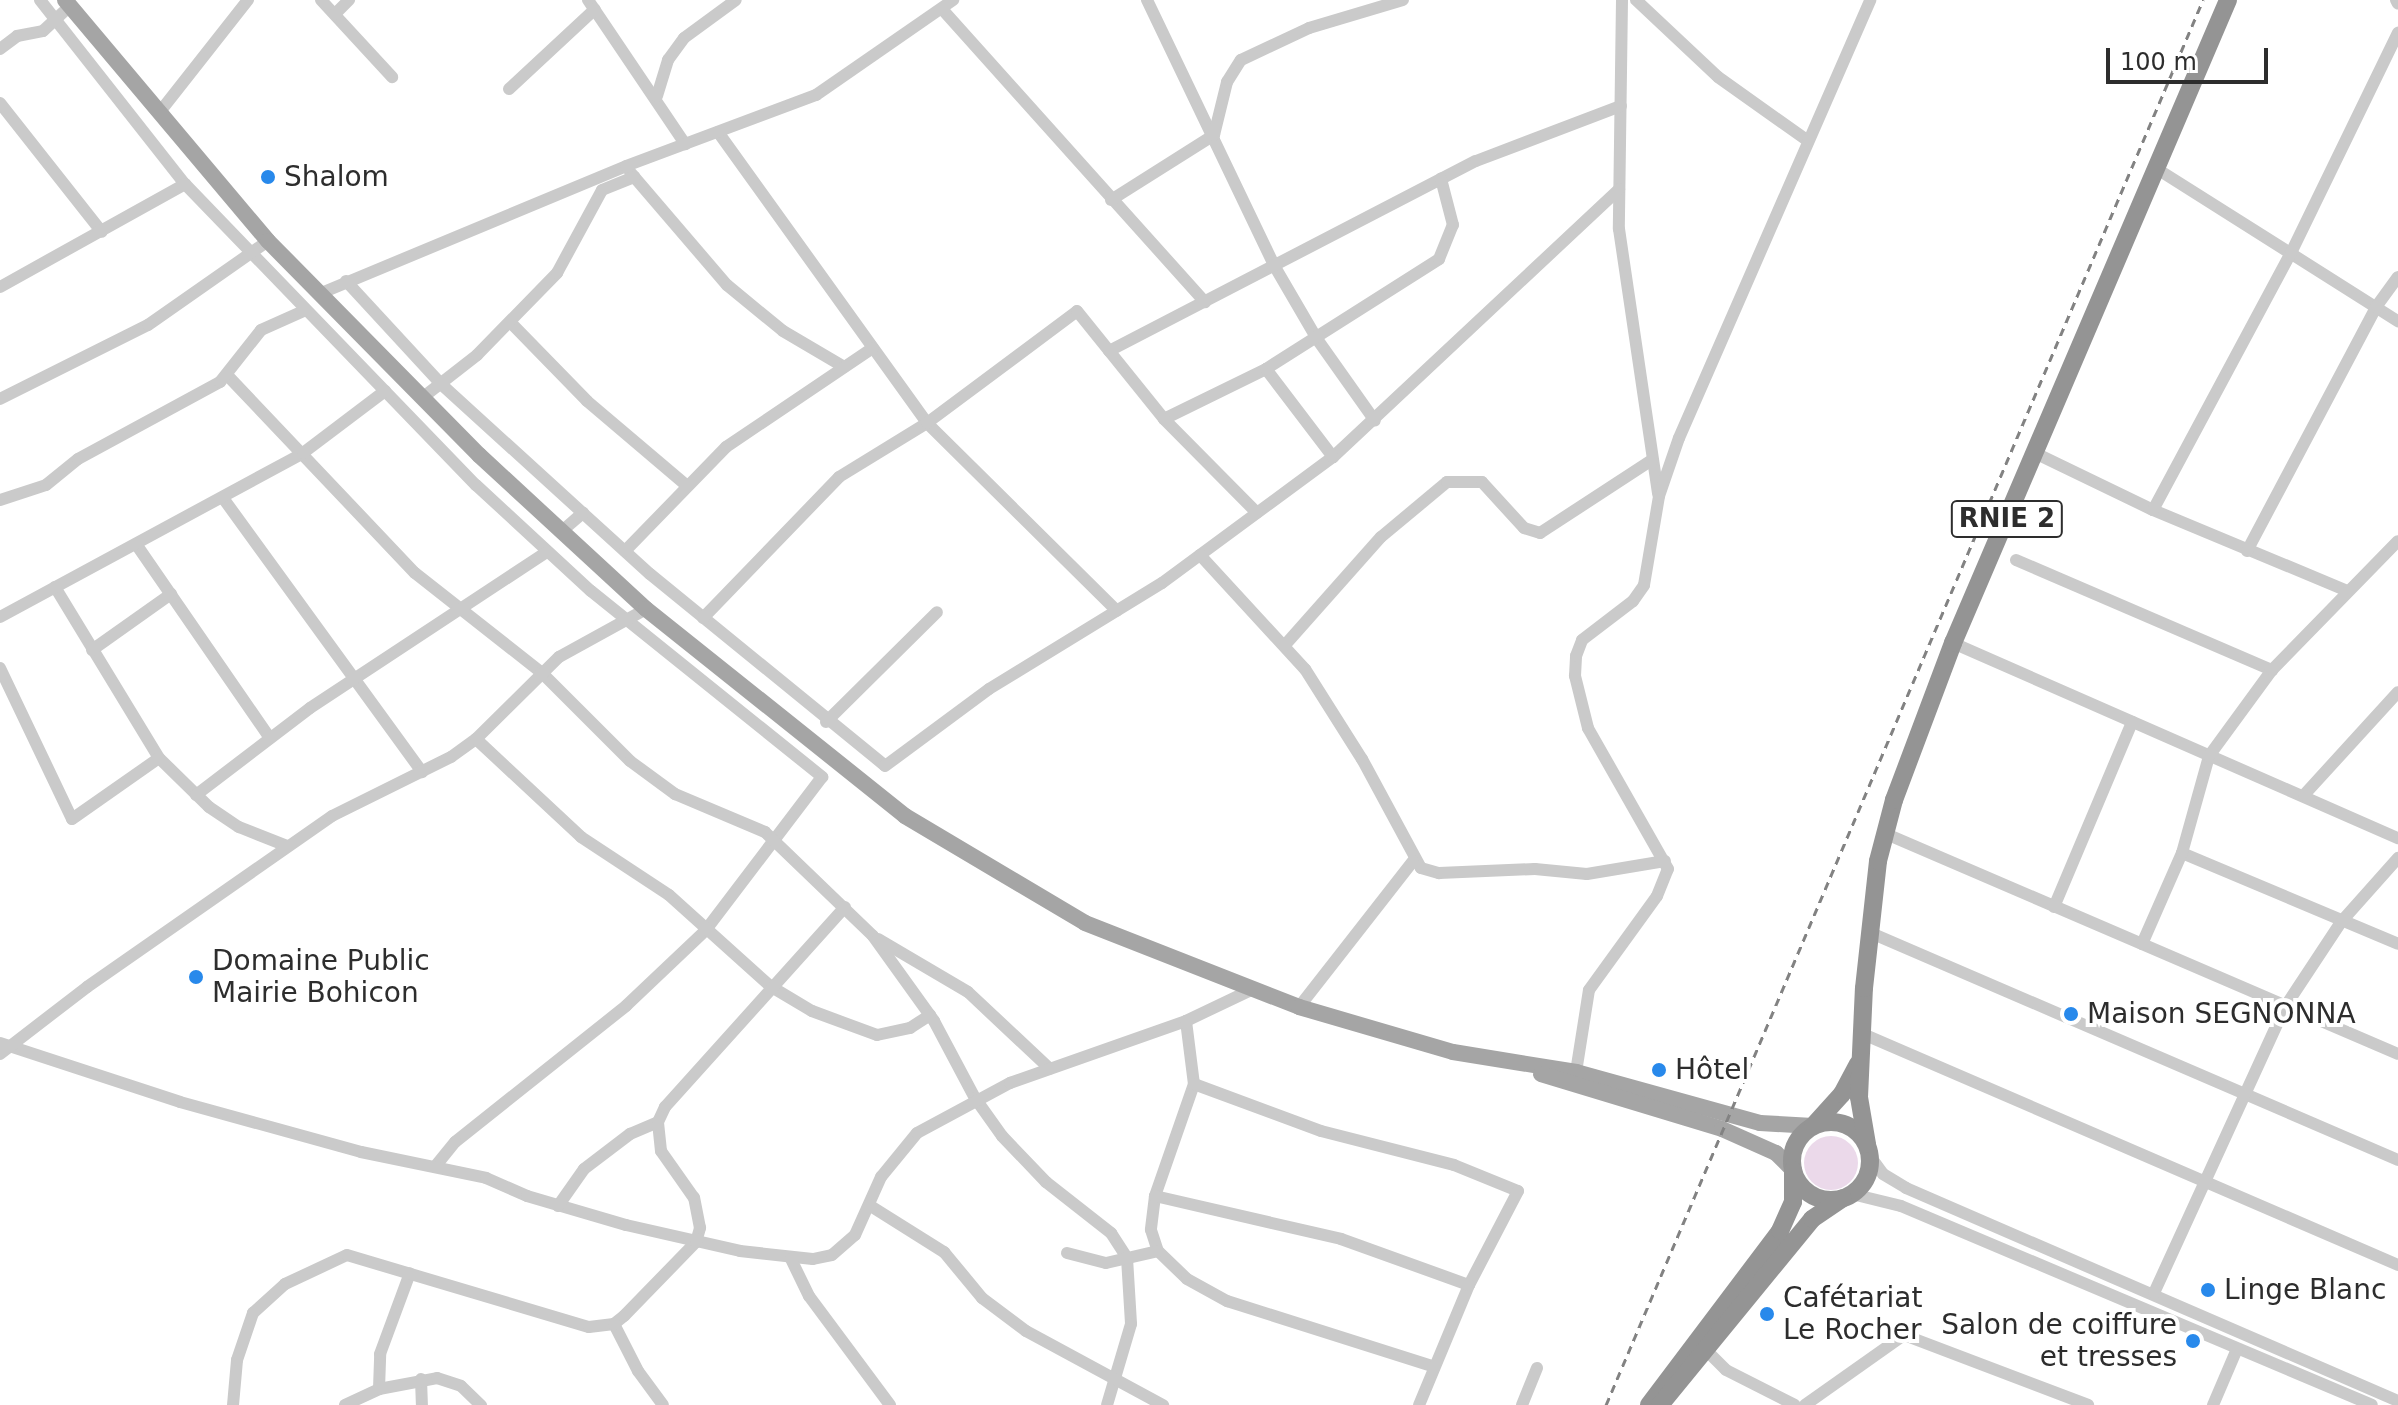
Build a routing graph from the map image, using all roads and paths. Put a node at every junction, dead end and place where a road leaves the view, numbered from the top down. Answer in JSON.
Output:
{"nodes":[{"id":1,"x":40,"y":0,"type":"edge"},
{"id":2,"x":248,"y":0,"type":"edge"},
{"id":3,"x":321,"y":0,"type":"edge"},
{"id":4,"x":349,"y":0,"type":"edge"},
{"id":5,"x":736,"y":0,"type":"edge"},
{"id":6,"x":953,"y":0,"type":"edge"},
{"id":7,"x":1147,"y":0,"type":"edge"},
{"id":8,"x":1403,"y":0,"type":"edge"},
{"id":9,"x":1622,"y":0,"type":"edge"},
{"id":10,"x":1636,"y":0,"type":"edge"},
{"id":11,"x":1870,"y":0,"type":"edge"},
{"id":12,"x":2228,"y":0,"type":"edge"},
{"id":13,"x":68,"y":3,"type":"edge"},
{"id":14,"x":591,"y":5,"type":"edge"},
{"id":15,"x":942,"y":9,"type":"junction"},
{"id":16,"x":335,"y":14,"type":"junction"},
{"id":17,"x":56,"y":20,"type":"junction"},
{"id":18,"x":2398,"y":33,"type":"edge"},
{"id":19,"x":0,"y":49,"type":"edge"},
{"id":20,"x":392,"y":77,"type":"dead end"},
{"id":21,"x":509,"y":89,"type":"dead end"},
{"id":22,"x":657,"y":96,"type":"junction"},
{"id":23,"x":0,"y":103,"type":"edge"},
{"id":24,"x":1621,"y":106,"type":"junction"},
{"id":25,"x":159,"y":113,"type":"junction"},
{"id":26,"x":718,"y":132,"type":"junction"},
{"id":27,"x":1214,"y":135,"type":"junction"},
{"id":28,"x":1808,"y":141,"type":"junction"},
{"id":29,"x":685,"y":144,"type":"junction"},
{"id":30,"x":2154,"y":167,"type":"junction"},
{"id":31,"x":630,"y":171,"type":"junction"},
{"id":32,"x":1441,"y":179,"type":"junction"},
{"id":33,"x":185,"y":184,"type":"junction"},
{"id":34,"x":1619,"y":189,"type":"junction"},
{"id":35,"x":1111,"y":200,"type":"junction"},
{"id":36,"x":102,"y":232,"type":"junction"},
{"id":37,"x":268,"y":241,"type":"junction"},
{"id":38,"x":249,"y":252,"type":"junction"},
{"id":39,"x":2291,"y":253,"type":"junction"},
{"id":40,"x":1275,"y":267,"type":"junction"},
{"id":41,"x":2398,"y":277,"type":"edge"},
{"id":42,"x":346,"y":281,"type":"junction"},
{"id":43,"x":0,"y":287,"type":"edge"},
{"id":44,"x":319,"y":294,"type":"junction"},
{"id":45,"x":1205,"y":302,"type":"junction"},
{"id":46,"x":2376,"y":307,"type":"junction"},
{"id":47,"x":306,"y":310,"type":"junction"},
{"id":48,"x":2398,"y":321,"type":"edge"},
{"id":49,"x":511,"y":323,"type":"junction"},
{"id":50,"x":1317,"y":339,"type":"junction"},
{"id":51,"x":873,"y":348,"type":"junction"},
{"id":52,"x":1109,"y":351,"type":"junction"},
{"id":53,"x":844,"y":367,"type":"junction"},
{"id":54,"x":1266,"y":369,"type":"junction"},
{"id":55,"x":227,"y":375,"type":"junction"},
{"id":56,"x":441,"y":384,"type":"junction"},
{"id":57,"x":385,"y":391,"type":"junction"},
{"id":58,"x":422,"y":398,"type":"junction"},
{"id":59,"x":0,"y":399,"type":"edge"},
{"id":60,"x":1164,"y":419,"type":"junction"},
{"id":61,"x":1375,"y":421,"type":"junction"},
{"id":62,"x":927,"y":423,"type":"junction"},
{"id":63,"x":303,"y":453,"type":"junction"},
{"id":64,"x":2035,"y":453,"type":"junction"},
{"id":65,"x":1333,"y":457,"type":"junction"},
{"id":66,"x":1652,"y":460,"type":"junction"},
{"id":67,"x":686,"y":485,"type":"junction"},
{"id":68,"x":1659,"y":496,"type":"junction"},
{"id":69,"x":223,"y":498,"type":"junction"},
{"id":70,"x":0,"y":500,"type":"edge"},
{"id":71,"x":2153,"y":510,"type":"junction"},
{"id":72,"x":583,"y":513,"type":"junction"},
{"id":73,"x":1257,"y":513,"type":"junction"},
{"id":74,"x":562,"y":531,"type":"junction"},
{"id":75,"x":2398,"y":541,"type":"edge"},
{"id":76,"x":136,"y":544,"type":"junction"},
{"id":77,"x":625,"y":551,"type":"junction"},
{"id":78,"x":2247,"y":551,"type":"junction"},
{"id":79,"x":547,"y":552,"type":"junction"},
{"id":80,"x":1200,"y":555,"type":"junction"},
{"id":81,"x":2016,"y":560,"type":"dead end"},
{"id":82,"x":55,"y":587,"type":"junction"},
{"id":83,"x":2345,"y":590,"type":"junction"},
{"id":84,"x":171,"y":594,"type":"junction"},
{"id":85,"x":646,"y":609,"type":"junction"},
{"id":86,"x":1117,"y":611,"type":"junction"},
{"id":87,"x":937,"y":612,"type":"dead end"},
{"id":88,"x":459,"y":613,"type":"junction"},
{"id":89,"x":0,"y":617,"type":"edge"},
{"id":90,"x":703,"y":618,"type":"junction"},
{"id":91,"x":629,"y":621,"type":"junction"},
{"id":92,"x":1953,"y":643,"type":"junction"},
{"id":93,"x":1285,"y":645,"type":"junction"},
{"id":94,"x":92,"y":650,"type":"junction"},
{"id":95,"x":0,"y":668,"type":"edge"},
{"id":96,"x":2272,"y":670,"type":"junction"},
{"id":97,"x":541,"y":672,"type":"junction"},
{"id":98,"x":352,"y":680,"type":"junction"},
{"id":99,"x":2398,"y":692,"type":"edge"},
{"id":100,"x":826,"y":722,"type":"junction"},
{"id":101,"x":2132,"y":722,"type":"junction"},
{"id":102,"x":269,"y":737,"type":"junction"},
{"id":103,"x":476,"y":739,"type":"junction"},
{"id":104,"x":2209,"y":756,"type":"junction"},
{"id":105,"x":159,"y":758,"type":"junction"},
{"id":106,"x":885,"y":766,"type":"junction"},
{"id":107,"x":422,"y":772,"type":"junction"},
{"id":108,"x":865,"y":786,"type":"junction"},
{"id":109,"x":196,"y":795,"type":"junction"},
{"id":110,"x":2304,"y":795,"type":"junction"},
{"id":111,"x":1884,"y":833,"type":"junction"},
{"id":112,"x":2398,"y":838,"type":"edge"},
{"id":113,"x":777,"y":841,"type":"junction"},
{"id":114,"x":287,"y":846,"type":"junction"},
{"id":115,"x":2182,"y":853,"type":"junction"},
{"id":116,"x":2398,"y":858,"type":"edge"},
{"id":117,"x":1413,"y":861,"type":"junction"},
{"id":118,"x":1665,"y":861,"type":"junction"},
{"id":119,"x":845,"y":907,"type":"junction"},
{"id":120,"x":2054,"y":907,"type":"junction"},
{"id":121,"x":2341,"y":922,"type":"junction"},
{"id":122,"x":706,"y":930,"type":"junction"},
{"id":123,"x":1871,"y":933,"type":"junction"},
{"id":124,"x":873,"y":936,"type":"junction"},
{"id":125,"x":2142,"y":944,"type":"junction"},
{"id":126,"x":2398,"y":944,"type":"edge"},
{"id":127,"x":770,"y":986,"type":"junction"},
{"id":128,"x":1251,"y":990,"type":"junction"},
{"id":129,"x":1299,"y":1007,"type":"junction"},
{"id":130,"x":2285,"y":1007,"type":"junction"},
{"id":131,"x":930,"y":1015,"type":"junction"},
{"id":132,"x":1186,"y":1021,"type":"junction"},
{"id":133,"x":1863,"y":1034,"type":"junction"},
{"id":134,"x":3,"y":1048,"type":"edge"},
{"id":135,"x":2398,"y":1054,"type":"edge"},
{"id":136,"x":1861,"y":1058,"type":"junction"},
{"id":137,"x":1513,"y":1065,"type":"junction"},
{"id":138,"x":1050,"y":1069,"type":"junction"},
{"id":139,"x":1576,"y":1072,"type":"junction"},
{"id":140,"x":1194,"y":1084,"type":"junction"},
{"id":141,"x":2245,"y":1093,"type":"junction"},
{"id":142,"x":975,"y":1098,"type":"junction"},
{"id":143,"x":658,"y":1122,"type":"junction"},
{"id":144,"x":1813,"y":1126,"type":"junction"},
{"id":145,"x":1868,"y":1150,"type":"junction"},
{"id":146,"x":2398,"y":1160,"type":"edge"},
{"id":147,"x":435,"y":1167,"type":"junction"},
{"id":148,"x":1793,"y":1170,"type":"junction"},
{"id":149,"x":2201,"y":1183,"type":"junction"},
{"id":150,"x":1155,"y":1196,"type":"junction"},
{"id":151,"x":1847,"y":1196,"type":"junction"},
{"id":152,"x":869,"y":1205,"type":"junction"},
{"id":153,"x":558,"y":1206,"type":"junction"},
{"id":154,"x":696,"y":1242,"type":"junction"},
{"id":155,"x":1158,"y":1251,"type":"junction"},
{"id":156,"x":1067,"y":1253,"type":"dead end"},
{"id":157,"x":1127,"y":1258,"type":"junction"},
{"id":158,"x":791,"y":1259,"type":"junction"},
{"id":159,"x":2398,"y":1265,"type":"edge"},
{"id":160,"x":410,"y":1273,"type":"junction"},
{"id":161,"x":1469,"y":1285,"type":"junction"},
{"id":162,"x":2154,"y":1293,"type":"junction"},
{"id":163,"x":614,"y":1324,"type":"junction"},
{"id":164,"x":2237,"y":1349,"type":"junction"},
{"id":165,"x":1706,"y":1350,"type":"junction"},
{"id":166,"x":1432,"y":1366,"type":"junction"},
{"id":167,"x":1537,"y":1368,"type":"dead end"},
{"id":168,"x":1114,"y":1378,"type":"junction"},
{"id":169,"x":421,"y":1379,"type":"junction"},
{"id":170,"x":379,"y":1389,"type":"junction"},
{"id":171,"x":2398,"y":1401,"type":"edge"},
{"id":172,"x":233,"y":1405,"type":"edge"},
{"id":173,"x":345,"y":1405,"type":"edge"},
{"id":174,"x":422,"y":1405,"type":"edge"},
{"id":175,"x":481,"y":1405,"type":"edge"},
{"id":176,"x":663,"y":1405,"type":"edge"},
{"id":177,"x":890,"y":1405,"type":"edge"},
{"id":178,"x":1107,"y":1405,"type":"edge"},
{"id":179,"x":1163,"y":1405,"type":"edge"},
{"id":180,"x":1419,"y":1405,"type":"edge"},
{"id":181,"x":1522,"y":1405,"type":"edge"},
{"id":182,"x":1649,"y":1405,"type":"edge"},
{"id":183,"x":1660,"y":1405,"type":"edge"},
{"id":184,"x":1795,"y":1405,"type":"edge"},
{"id":185,"x":1805,"y":1405,"type":"edge"},
{"id":186,"x":2088,"y":1405,"type":"edge"},
{"id":187,"x":2213,"y":1405,"type":"edge"},
{"id":188,"x":2372,"y":1405,"type":"edge"}],
"edges":[{"from":1,"to":17,"type":"street"},
{"from":2,"to":25,"type":"street"},
{"from":3,"to":16,"type":"street"},
{"from":4,"to":16,"type":"street"},
{"from":5,"to":22,"type":"street"},
{"from":6,"to":15,"type":"street"},
{"from":7,"to":27,"type":"street"},
{"from":8,"to":27,"type":"street"},
{"from":9,"to":24,"type":"street"},
{"from":10,"to":28,"type":"street"},
{"from":11,"to":28,"type":"street"},
{"from":12,"to":30,"type":"highway","number":"RNIE 2"},
{"from":13,"to":17,"type":"street"},
{"from":13,"to":25,"type":"main road"},
{"from":14,"to":21,"type":"street"},
{"from":14,"to":22,"type":"street"},
{"from":15,"to":26,"type":"street"},
{"from":15,"to":35,"type":"street"},
{"from":16,"to":20,"type":"street"},
{"from":17,"to":19,"type":"street"},
{"from":17,"to":33,"type":"street"},
{"from":18,"to":39,"type":"street"},
{"from":22,"to":29,"type":"street"},
{"from":23,"to":36,"type":"street"},
{"from":24,"to":32,"type":"street"},
{"from":24,"to":34,"type":"street"},
{"from":25,"to":37,"type":"main road"},
{"from":26,"to":29,"type":"street"},
{"from":26,"to":51,"type":"street"},
{"from":27,"to":35,"type":"street"},
{"from":27,"to":40,"type":"street"},
{"from":28,"to":68,"type":"street"},
{"from":29,"to":31,"type":"street"},
{"from":30,"to":39,"type":"street"},
{"from":30,"to":64,"type":"highway","number":"RNIE 2"},
{"from":31,"to":42,"type":"street"},
{"from":31,"to":49,"type":"street"},
{"from":31,"to":53,"type":"street"},
{"from":32,"to":40,"type":"street"},
{"from":32,"to":50,"type":"street"},
{"from":33,"to":36,"type":"street"},
{"from":33,"to":38,"type":"street"},
{"from":34,"to":61,"type":"street"},
{"from":34,"to":66,"type":"street"},
{"from":35,"to":45,"type":"street"},
{"from":36,"to":43,"type":"street"},
{"from":37,"to":38,"type":"street"},
{"from":37,"to":44,"type":"main road"},
{"from":38,"to":47,"type":"street"},
{"from":38,"to":59,"type":"street"},
{"from":39,"to":46,"type":"street"},
{"from":39,"to":71,"type":"street"},
{"from":40,"to":45,"type":"street"},
{"from":40,"to":50,"type":"street"},
{"from":41,"to":46,"type":"street"},
{"from":42,"to":44,"type":"street"},
{"from":42,"to":56,"type":"street"},
{"from":44,"to":58,"type":"main road"},
{"from":45,"to":52,"type":"street"},
{"from":46,"to":48,"type":"street"},
{"from":46,"to":78,"type":"street"},
{"from":47,"to":55,"type":"street"},
{"from":47,"to":57,"type":"street"},
{"from":49,"to":56,"type":"street"},
{"from":49,"to":67,"type":"street"},
{"from":50,"to":54,"type":"street"},
{"from":50,"to":61,"type":"street"},
{"from":51,"to":53,"type":"street"},
{"from":51,"to":62,"type":"street"},
{"from":52,"to":60,"type":"street"},
{"from":52,"to":62,"type":"street"},
{"from":53,"to":67,"type":"street"},
{"from":54,"to":60,"type":"street"},
{"from":54,"to":65,"type":"street"},
{"from":55,"to":63,"type":"street"},
{"from":55,"to":70,"type":"street"},
{"from":56,"to":58,"type":"street"},
{"from":56,"to":72,"type":"street"},
{"from":57,"to":63,"type":"street"},
{"from":57,"to":79,"type":"street"},
{"from":58,"to":74,"type":"main road"},
{"from":60,"to":73,"type":"street"},
{"from":61,"to":65,"type":"street"},
{"from":62,"to":86,"type":"street"},
{"from":62,"to":90,"type":"street"},
{"from":63,"to":69,"type":"street"},
{"from":63,"to":88,"type":"street"},
{"from":64,"to":71,"type":"street"},
{"from":64,"to":92,"type":"highway","number":"RNIE 2"},
{"from":65,"to":73,"type":"street"},
{"from":66,"to":68,"type":"street"},
{"from":66,"to":93,"type":"street"},
{"from":67,"to":77,"type":"street"},
{"from":68,"to":118,"type":"street"},
{"from":69,"to":76,"type":"street"},
{"from":69,"to":98,"type":"street"},
{"from":71,"to":78,"type":"street"},
{"from":72,"to":74,"type":"street"},
{"from":72,"to":77,"type":"street"},
{"from":73,"to":80,"type":"street"},
{"from":74,"to":85,"type":"main road"},
{"from":75,"to":83,"type":"street"},
{"from":76,"to":82,"type":"street"},
{"from":76,"to":84,"type":"street"},
{"from":77,"to":90,"type":"street"},
{"from":78,"to":83,"type":"street"},
{"from":79,"to":88,"type":"street"},
{"from":79,"to":91,"type":"street"},
{"from":80,"to":86,"type":"street"},
{"from":80,"to":93,"type":"street"},
{"from":81,"to":96,"type":"street"},
{"from":82,"to":89,"type":"street"},
{"from":82,"to":94,"type":"street"},
{"from":83,"to":96,"type":"street"},
{"from":84,"to":94,"type":"street"},
{"from":84,"to":102,"type":"street"},
{"from":85,"to":91,"type":"street"},
{"from":85,"to":108,"type":"main road"},
{"from":86,"to":106,"type":"street"},
{"from":87,"to":100,"type":"street"},
{"from":88,"to":97,"type":"street"},
{"from":88,"to":98,"type":"street"},
{"from":90,"to":100,"type":"street"},
{"from":91,"to":97,"type":"street"},
{"from":91,"to":113,"type":"street"},
{"from":92,"to":101,"type":"street"},
{"from":92,"to":111,"type":"highway","number":"RNIE 2"},
{"from":93,"to":117,"type":"street"},
{"from":94,"to":105,"type":"street"},
{"from":95,"to":105,"type":"street"},
{"from":96,"to":104,"type":"street"},
{"from":97,"to":103,"type":"street"},
{"from":97,"to":113,"type":"street"},
{"from":98,"to":102,"type":"street"},
{"from":98,"to":107,"type":"street"},
{"from":99,"to":110,"type":"street"},
{"from":100,"to":106,"type":"street"},
{"from":101,"to":104,"type":"street"},
{"from":101,"to":120,"type":"street"},
{"from":102,"to":109,"type":"street"},
{"from":103,"to":107,"type":"street"},
{"from":103,"to":122,"type":"street"},
{"from":104,"to":110,"type":"street"},
{"from":104,"to":115,"type":"street"},
{"from":105,"to":109,"type":"street"},
{"from":106,"to":108,"type":"street"},
{"from":107,"to":114,"type":"street"},
{"from":108,"to":128,"type":"main road"},
{"from":109,"to":114,"type":"street"},
{"from":110,"to":112,"type":"street"},
{"from":111,"to":120,"type":"street"},
{"from":111,"to":123,"type":"highway","number":"RNIE 2"},
{"from":113,"to":119,"type":"street"},
{"from":113,"to":122,"type":"street"},
{"from":114,"to":134,"type":"street"},
{"from":115,"to":121,"type":"street"},
{"from":115,"to":125,"type":"street"},
{"from":116,"to":121,"type":"street"},
{"from":117,"to":118,"type":"street"},
{"from":117,"to":129,"type":"street"},
{"from":118,"to":139,"type":"street"},
{"from":119,"to":124,"type":"street"},
{"from":119,"to":127,"type":"street"},
{"from":120,"to":125,"type":"street"},
{"from":121,"to":126,"type":"street"},
{"from":121,"to":130,"type":"street"},
{"from":122,"to":127,"type":"street"},
{"from":122,"to":147,"type":"street"},
{"from":123,"to":133,"type":"highway","number":"RNIE 2"},
{"from":123,"to":141,"type":"street"},
{"from":124,"to":131,"type":"street"},
{"from":124,"to":138,"type":"street"},
{"from":125,"to":130,"type":"street"},
{"from":127,"to":131,"type":"street"},
{"from":127,"to":143,"type":"street"},
{"from":128,"to":129,"type":"main road"},
{"from":128,"to":132,"type":"street"},
{"from":129,"to":137,"type":"main road"},
{"from":130,"to":135,"type":"street"},
{"from":130,"to":141,"type":"street"},
{"from":131,"to":142,"type":"street"},
{"from":132,"to":138,"type":"street"},
{"from":132,"to":140,"type":"street"},
{"from":133,"to":136,"type":"highway","number":"RNIE 2"},
{"from":133,"to":149,"type":"street"},
{"from":134,"to":147,"type":"street"},
{"from":136,"to":144,"type":"highway","number":"RNIE 2"},
{"from":136,"to":145,"type":"highway","number":"RNIE 2"},
{"from":137,"to":139,"type":"main road"},
{"from":137,"to":148,"type":"main road"},
{"from":138,"to":142,"type":"street"},
{"from":139,"to":144,"type":"main road"},
{"from":140,"to":150,"type":"street"},
{"from":140,"to":161,"type":"street"},
{"from":141,"to":146,"type":"street"},
{"from":141,"to":149,"type":"street"},
{"from":142,"to":152,"type":"street"},
{"from":142,"to":157,"type":"street"},
{"from":143,"to":153,"type":"street"},
{"from":143,"to":154,"type":"street"},
{"from":144,"to":145,"type":"highway"},
{"from":144,"to":148,"type":"highway"},
{"from":145,"to":151,"type":"highway"},
{"from":145,"to":162,"type":"street"},
{"from":147,"to":153,"type":"street"},
{"from":148,"to":151,"type":"highway"},
{"from":148,"to":182,"type":"highway"},
{"from":149,"to":159,"type":"street"},
{"from":149,"to":162,"type":"street"},
{"from":150,"to":155,"type":"street"},
{"from":150,"to":161,"type":"street"},
{"from":151,"to":164,"type":"street"},
{"from":151,"to":165,"type":"highway"},
{"from":152,"to":158,"type":"street"},
{"from":152,"to":168,"type":"street"},
{"from":153,"to":154,"type":"street"},
{"from":154,"to":158,"type":"street"},
{"from":154,"to":163,"type":"street"},
{"from":155,"to":157,"type":"street"},
{"from":155,"to":166,"type":"street"},
{"from":156,"to":157,"type":"street"},
{"from":157,"to":168,"type":"street"},
{"from":158,"to":177,"type":"street"},
{"from":160,"to":163,"type":"street"},
{"from":160,"to":170,"type":"street"},
{"from":160,"to":172,"type":"street"},
{"from":161,"to":166,"type":"street"},
{"from":162,"to":171,"type":"street"},
{"from":163,"to":176,"type":"street"},
{"from":164,"to":187,"type":"street"},
{"from":164,"to":188,"type":"street"},
{"from":165,"to":183,"type":"highway"},
{"from":165,"to":184,"type":"street"},
{"from":166,"to":180,"type":"street"},
{"from":167,"to":181,"type":"street"},
{"from":168,"to":178,"type":"street"},
{"from":168,"to":179,"type":"street"},
{"from":169,"to":170,"type":"street"},
{"from":169,"to":174,"type":"street"},
{"from":169,"to":175,"type":"street"},
{"from":170,"to":173,"type":"street"},
{"from":185,"to":186,"type":"street"}]}
